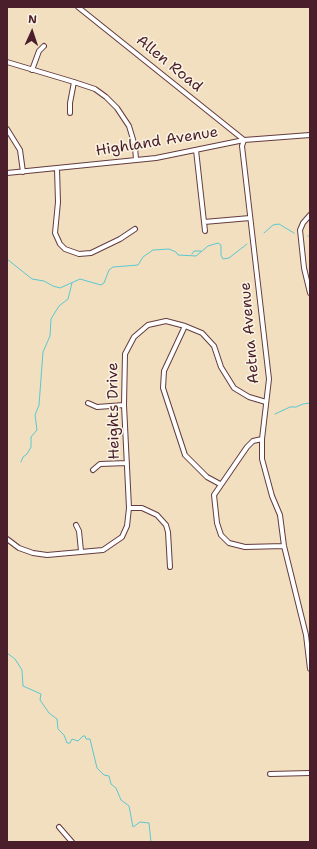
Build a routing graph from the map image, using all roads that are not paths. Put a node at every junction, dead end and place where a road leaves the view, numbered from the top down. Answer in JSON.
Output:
{"nodes":[{"id":1,"x":78,"y":7,"type":"edge"},
{"id":2,"x":44,"y":46,"type":"dead end"},
{"id":3,"x":7,"y":62,"type":"edge"},
{"id":4,"x":32,"y":70,"type":"junction"},
{"id":5,"x":74,"y":82,"type":"junction"},
{"id":6,"x":70,"y":113,"type":"dead end"},
{"id":7,"x":7,"y":129,"type":"edge"},
{"id":8,"x":310,"y":135,"type":"edge"},
{"id":9,"x":244,"y":140,"type":"junction"},
{"id":10,"x":196,"y":150,"type":"junction"},
{"id":11,"x":136,"y":160,"type":"junction"},
{"id":12,"x":57,"y":169,"type":"junction"},
{"id":13,"x":23,"y":172,"type":"junction"},
{"id":14,"x":7,"y":173,"type":"edge"},
{"id":15,"x":310,"y":215,"type":"edge"},
{"id":16,"x":250,"y":218,"type":"junction"},
{"id":17,"x":204,"y":222,"type":"junction"},
{"id":18,"x":135,"y":229,"type":"dead end"},
{"id":19,"x":205,"y":231,"type":"dead end"},
{"id":20,"x":310,"y":293,"type":"edge"},
{"id":21,"x":185,"y":326,"type":"junction"},
{"id":22,"x":266,"y":402,"type":"junction"},
{"id":23,"x":88,"y":403,"type":"dead end"},
{"id":24,"x":124,"y":406,"type":"junction"},
{"id":25,"x":262,"y":439,"type":"junction"},
{"id":26,"x":127,"y":463,"type":"junction"},
{"id":27,"x":93,"y":470,"type":"dead end"},
{"id":28,"x":220,"y":484,"type":"junction"},
{"id":29,"x":129,"y":508,"type":"junction"},
{"id":30,"x":76,"y":525,"type":"dead end"},
{"id":31,"x":7,"y":539,"type":"edge"},
{"id":32,"x":284,"y":546,"type":"junction"},
{"id":33,"x":81,"y":551,"type":"junction"},
{"id":34,"x":170,"y":568,"type":"dead end"},
{"id":35,"x":310,"y":669,"type":"edge"},
{"id":36,"x":310,"y":773,"type":"edge"},
{"id":37,"x":270,"y":774,"type":"dead end"},
{"id":38,"x":59,"y":827,"type":"dead end"},
{"id":39,"x":72,"y":842,"type":"edge"}],
"edges":[{"from":1,"to":9,"type":"street","name":"Allen Road"},
{"from":2,"to":4,"type":"street"},
{"from":3,"to":4,"type":"street"},
{"from":4,"to":5,"type":"street"},
{"from":5,"to":6,"type":"street"},
{"from":5,"to":11,"type":"street"},
{"from":7,"to":13,"type":"street"},
{"from":8,"to":9,"type":"street","name":"Highland Avenue"},
{"from":9,"to":10,"type":"street","name":"Highland Avenue"},
{"from":9,"to":16,"type":"street","name":"Aetna Avenue"},
{"from":10,"to":11,"type":"street","name":"Highland Avenue"},
{"from":10,"to":17,"type":"street"},
{"from":11,"to":12,"type":"street","name":"Highland Avenue"},
{"from":12,"to":13,"type":"street","name":"Highland Avenue"},
{"from":12,"to":18,"type":"street"},
{"from":13,"to":14,"type":"street","name":"Highland Avenue"},
{"from":15,"to":20,"type":"street"},
{"from":16,"to":17,"type":"street"},
{"from":16,"to":22,"type":"street","name":"Aetna Avenue"},
{"from":17,"to":19,"type":"street"},
{"from":21,"to":22,"type":"street","name":"Heights Drive"},
{"from":21,"to":24,"type":"street","name":"Heights Drive"},
{"from":21,"to":28,"type":"street"},
{"from":22,"to":25,"type":"street","name":"Aetna Avenue"},
{"from":23,"to":24,"type":"street"},
{"from":24,"to":26,"type":"street","name":"Heights Drive"},
{"from":25,"to":28,"type":"street"},
{"from":25,"to":32,"type":"street","name":"Aetna Avenue"},
{"from":26,"to":27,"type":"street"},
{"from":26,"to":29,"type":"street","name":"Heights Drive"},
{"from":28,"to":32,"type":"street"},
{"from":29,"to":33,"type":"street","name":"Heights Drive"},
{"from":29,"to":34,"type":"street"},
{"from":30,"to":33,"type":"street"},
{"from":31,"to":33,"type":"street","name":"Heights Drive"},
{"from":32,"to":35,"type":"street","name":"Aetna Avenue"},
{"from":36,"to":37,"type":"street"},
{"from":38,"to":39,"type":"street"}]}
